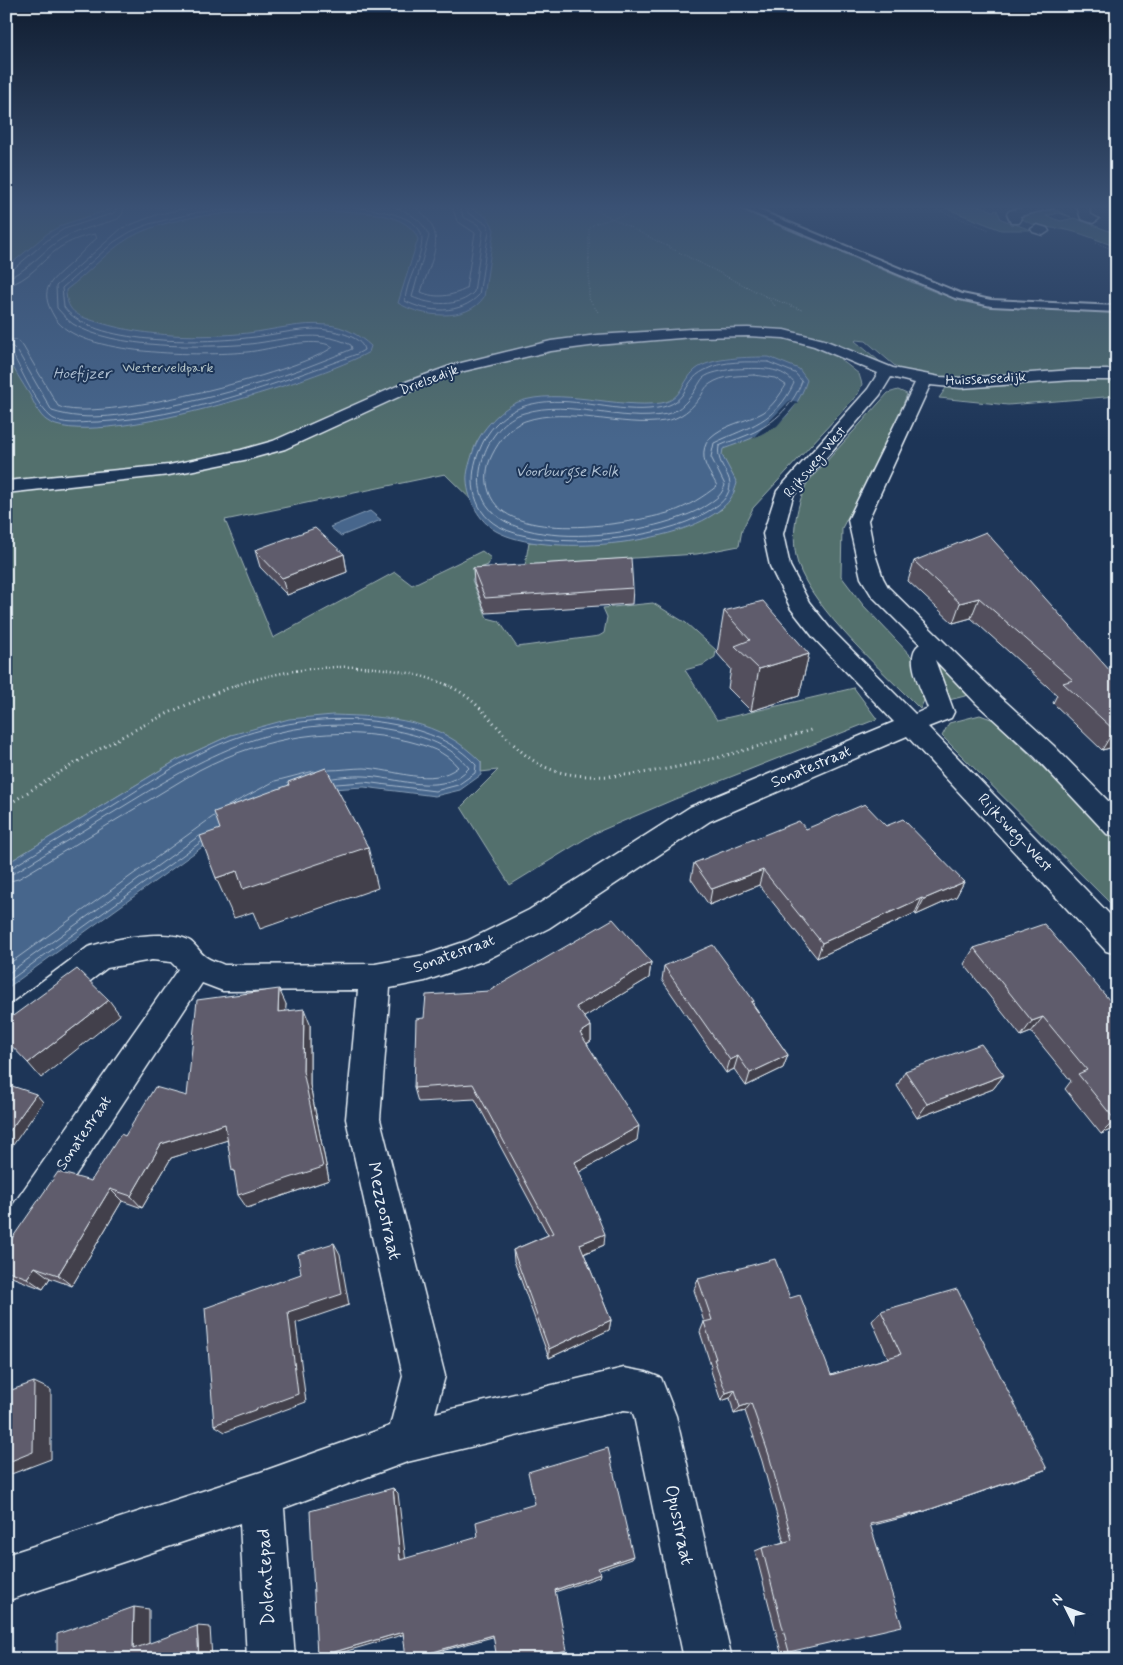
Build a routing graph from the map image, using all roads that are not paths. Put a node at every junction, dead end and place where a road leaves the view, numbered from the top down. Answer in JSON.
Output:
{"nodes":[{"id":1,"x":929,"y":284,"type":"edge"},
{"id":2,"x":1117,"y":310,"type":"edge"},
{"id":3,"x":859,"y":361,"type":"joint"},
{"id":4,"x":887,"y":371,"type":"junction"},
{"id":5,"x":1117,"y":375,"type":"edge"},
{"id":6,"x":924,"y":380,"type":"junction"},
{"id":7,"x":6,"y":487,"type":"edge"},
{"id":8,"x":934,"y":645,"type":"junction"},
{"id":9,"x":986,"y":698,"type":"junction"},
{"id":10,"x":942,"y":712,"type":"junction"},
{"id":11,"x":912,"y":725,"type":"junction"},
{"id":12,"x":1117,"y":827,"type":"edge"},
{"id":13,"x":1117,"y":942,"type":"edge"},
{"id":14,"x":196,"y":967,"type":"junction"},
{"id":15,"x":375,"y":977,"type":"junction"},
{"id":16,"x":6,"y":1027,"type":"edge"},
{"id":17,"x":6,"y":1248,"type":"edge"},
{"id":18,"x":407,"y":1441,"type":"junction"},
{"id":19,"x":261,"y":1494,"type":"junction"},
{"id":20,"x":6,"y":1578,"type":"edge"},
{"id":21,"x":271,"y":1659,"type":"edge"},
{"id":22,"x":708,"y":1659,"type":"edge"}],
"edges":[{"from":1,"to":2,"type":"lane"},
{"from":3,"to":4,"type":"street","name":"Huissensedijk"},
{"from":3,"to":7,"type":"street","name":"Drielsedijk"},
{"from":4,"to":6,"type":"street","name":"Huissensedijk"},
{"from":4,"to":11,"type":"street","name":"Rijksweg-West"},
{"from":5,"to":6,"type":"street","name":"Huissensedijk"},
{"from":6,"to":8,"type":"street"},
{"from":8,"to":9,"type":"street"},
{"from":8,"to":10,"type":"street"},
{"from":9,"to":10,"type":"street"},
{"from":9,"to":12,"type":"street"},
{"from":10,"to":11,"type":"street"},
{"from":11,"to":13,"type":"street","name":"Rijksweg-West"},
{"from":11,"to":15,"type":"street","name":"Sonatestraat"},
{"from":14,"to":15,"type":"street","name":"Sonatestraat"},
{"from":14,"to":16,"type":"street"},
{"from":14,"to":17,"type":"street","name":"Sonatestraat"},
{"from":15,"to":18,"type":"street","name":"Mezzostraat"},
{"from":18,"to":19,"type":"street"},
{"from":18,"to":22,"type":"street","name":"Opusstraat"},
{"from":19,"to":20,"type":"street"},
{"from":19,"to":21,"type":"street","name":"Dolentepad"}]}
